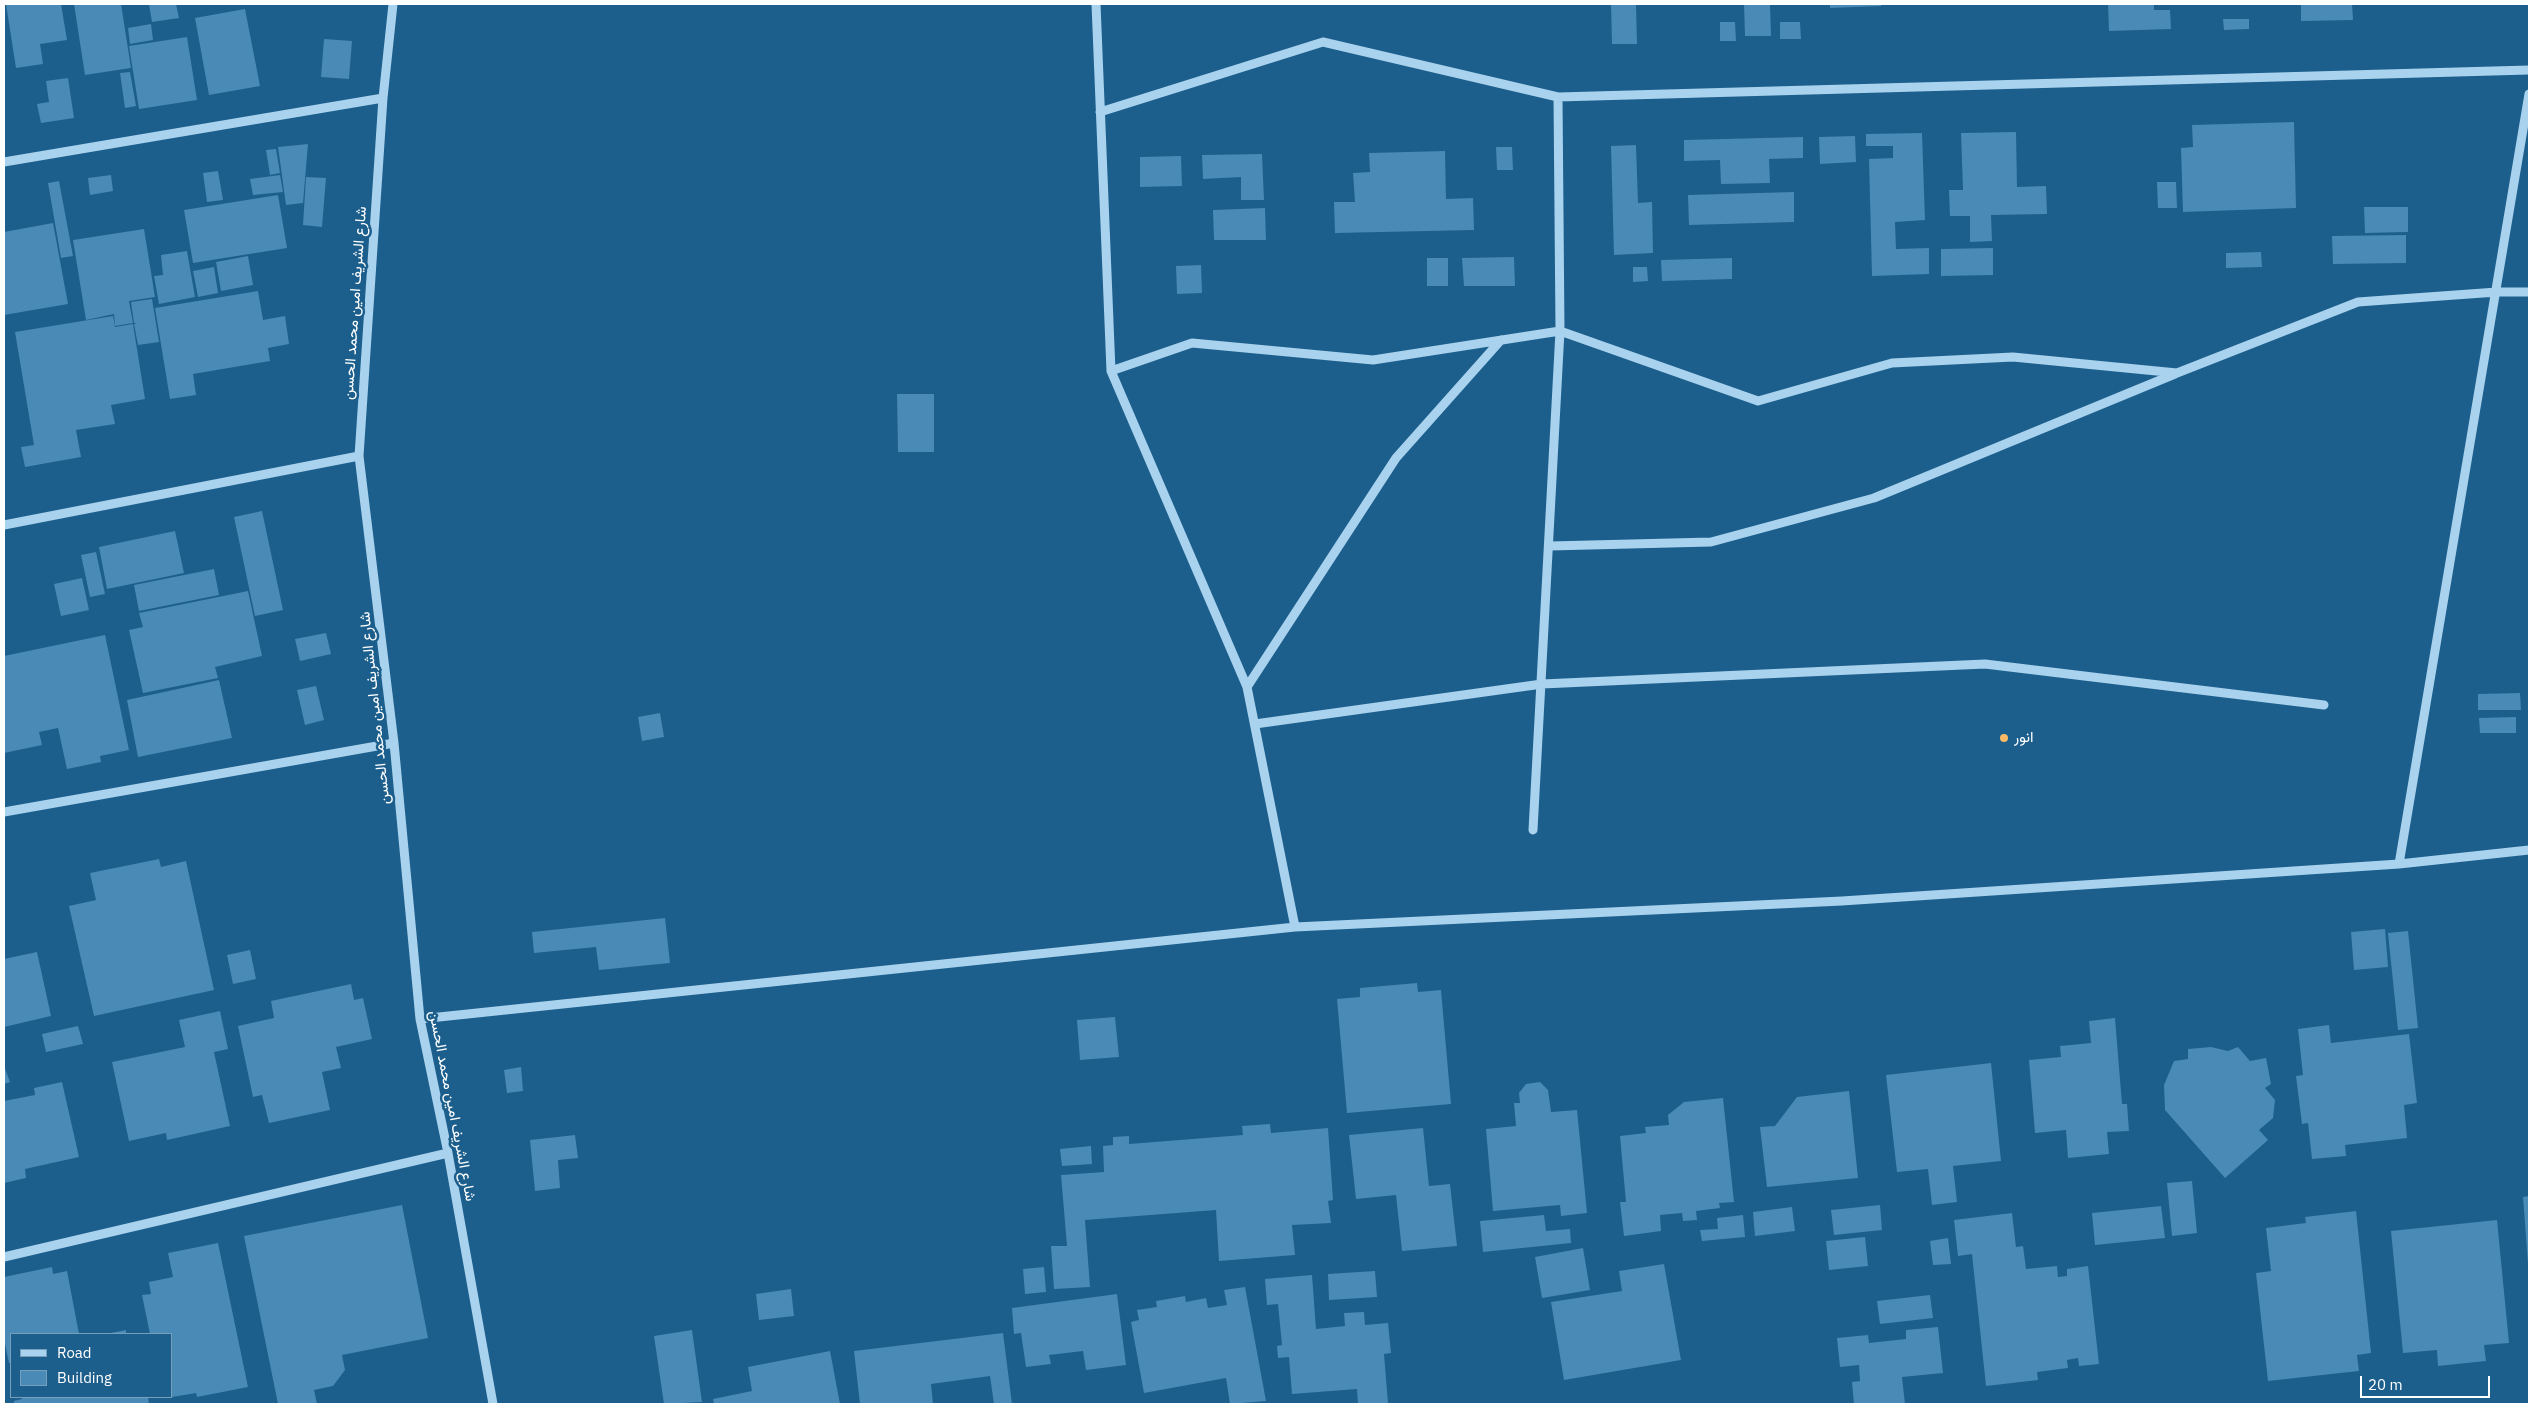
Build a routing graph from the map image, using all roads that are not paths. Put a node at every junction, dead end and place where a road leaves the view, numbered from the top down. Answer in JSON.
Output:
{"nodes":[{"id":1,"x":393,"y":4,"type":"edge"},
{"id":2,"x":1096,"y":4,"type":"edge"},
{"id":3,"x":2529,"y":70,"type":"edge"},
{"id":4,"x":2529,"y":94,"type":"edge"},
{"id":5,"x":1558,"y":97,"type":"junction"},
{"id":6,"x":383,"y":98,"type":"junction"},
{"id":7,"x":1100,"y":112,"type":"junction"},
{"id":8,"x":4,"y":162,"type":"edge"},
{"id":9,"x":2497,"y":292,"type":"junction"},
{"id":10,"x":2529,"y":292,"type":"edge"},
{"id":11,"x":1560,"y":331,"type":"junction"},
{"id":12,"x":1501,"y":340,"type":"junction"},
{"id":13,"x":1111,"y":371,"type":"junction"},
{"id":14,"x":2177,"y":373,"type":"junction"},
{"id":15,"x":359,"y":456,"type":"junction"},
{"id":16,"x":4,"y":525,"type":"edge"},
{"id":17,"x":1550,"y":546,"type":"junction"},
{"id":18,"x":1542,"y":684,"type":"junction"},
{"id":19,"x":1247,"y":687,"type":"junction"},
{"id":20,"x":2324,"y":705,"type":"dead end"},
{"id":21,"x":1255,"y":724,"type":"junction"},
{"id":22,"x":394,"y":743,"type":"junction"},
{"id":23,"x":4,"y":812,"type":"edge"},
{"id":24,"x":1533,"y":830,"type":"dead end"},
{"id":25,"x":2529,"y":850,"type":"edge"},
{"id":26,"x":2399,"y":864,"type":"junction"},
{"id":27,"x":1295,"y":927,"type":"junction"},
{"id":28,"x":420,"y":1019,"type":"junction"},
{"id":29,"x":448,"y":1153,"type":"junction"},
{"id":30,"x":4,"y":1257,"type":"edge"},
{"id":31,"x":493,"y":1404,"type":"edge"}],
"edges":[{"from":1,"to":6,"type":"street","name":"شارع الشريف امين محمد الحسن"},
{"from":2,"to":7,"type":"street"},
{"from":3,"to":5,"type":"street"},
{"from":4,"to":9,"type":"street"},
{"from":5,"to":7,"type":"street"},
{"from":5,"to":11,"type":"street"},
{"from":6,"to":8,"type":"street"},
{"from":6,"to":15,"type":"street","name":"شارع الشريف امين محمد الحسن"},
{"from":7,"to":13,"type":"street"},
{"from":9,"to":10,"type":"street"},
{"from":9,"to":14,"type":"street"},
{"from":9,"to":26,"type":"street"},
{"from":11,"to":12,"type":"street"},
{"from":11,"to":14,"type":"street"},
{"from":11,"to":17,"type":"street"},
{"from":12,"to":13,"type":"street"},
{"from":12,"to":19,"type":"street"},
{"from":13,"to":19,"type":"street"},
{"from":14,"to":17,"type":"street"},
{"from":15,"to":16,"type":"street"},
{"from":15,"to":22,"type":"street","name":"شارع الشريف امين محمد الحسن"},
{"from":17,"to":18,"type":"street"},
{"from":18,"to":20,"type":"street"},
{"from":18,"to":21,"type":"street"},
{"from":18,"to":24,"type":"street"},
{"from":19,"to":21,"type":"street"},
{"from":21,"to":27,"type":"street"},
{"from":22,"to":23,"type":"street"},
{"from":22,"to":28,"type":"street","name":"شارع الشريف امين محمد الحسن"},
{"from":25,"to":26,"type":"street"},
{"from":26,"to":27,"type":"street"},
{"from":27,"to":28,"type":"street"},
{"from":28,"to":29,"type":"street","name":"شارع الشريف امين محمد الحسن"},
{"from":29,"to":30,"type":"street"},
{"from":29,"to":31,"type":"street","name":"شارع الشريف امين محمد الحسن"}]}
